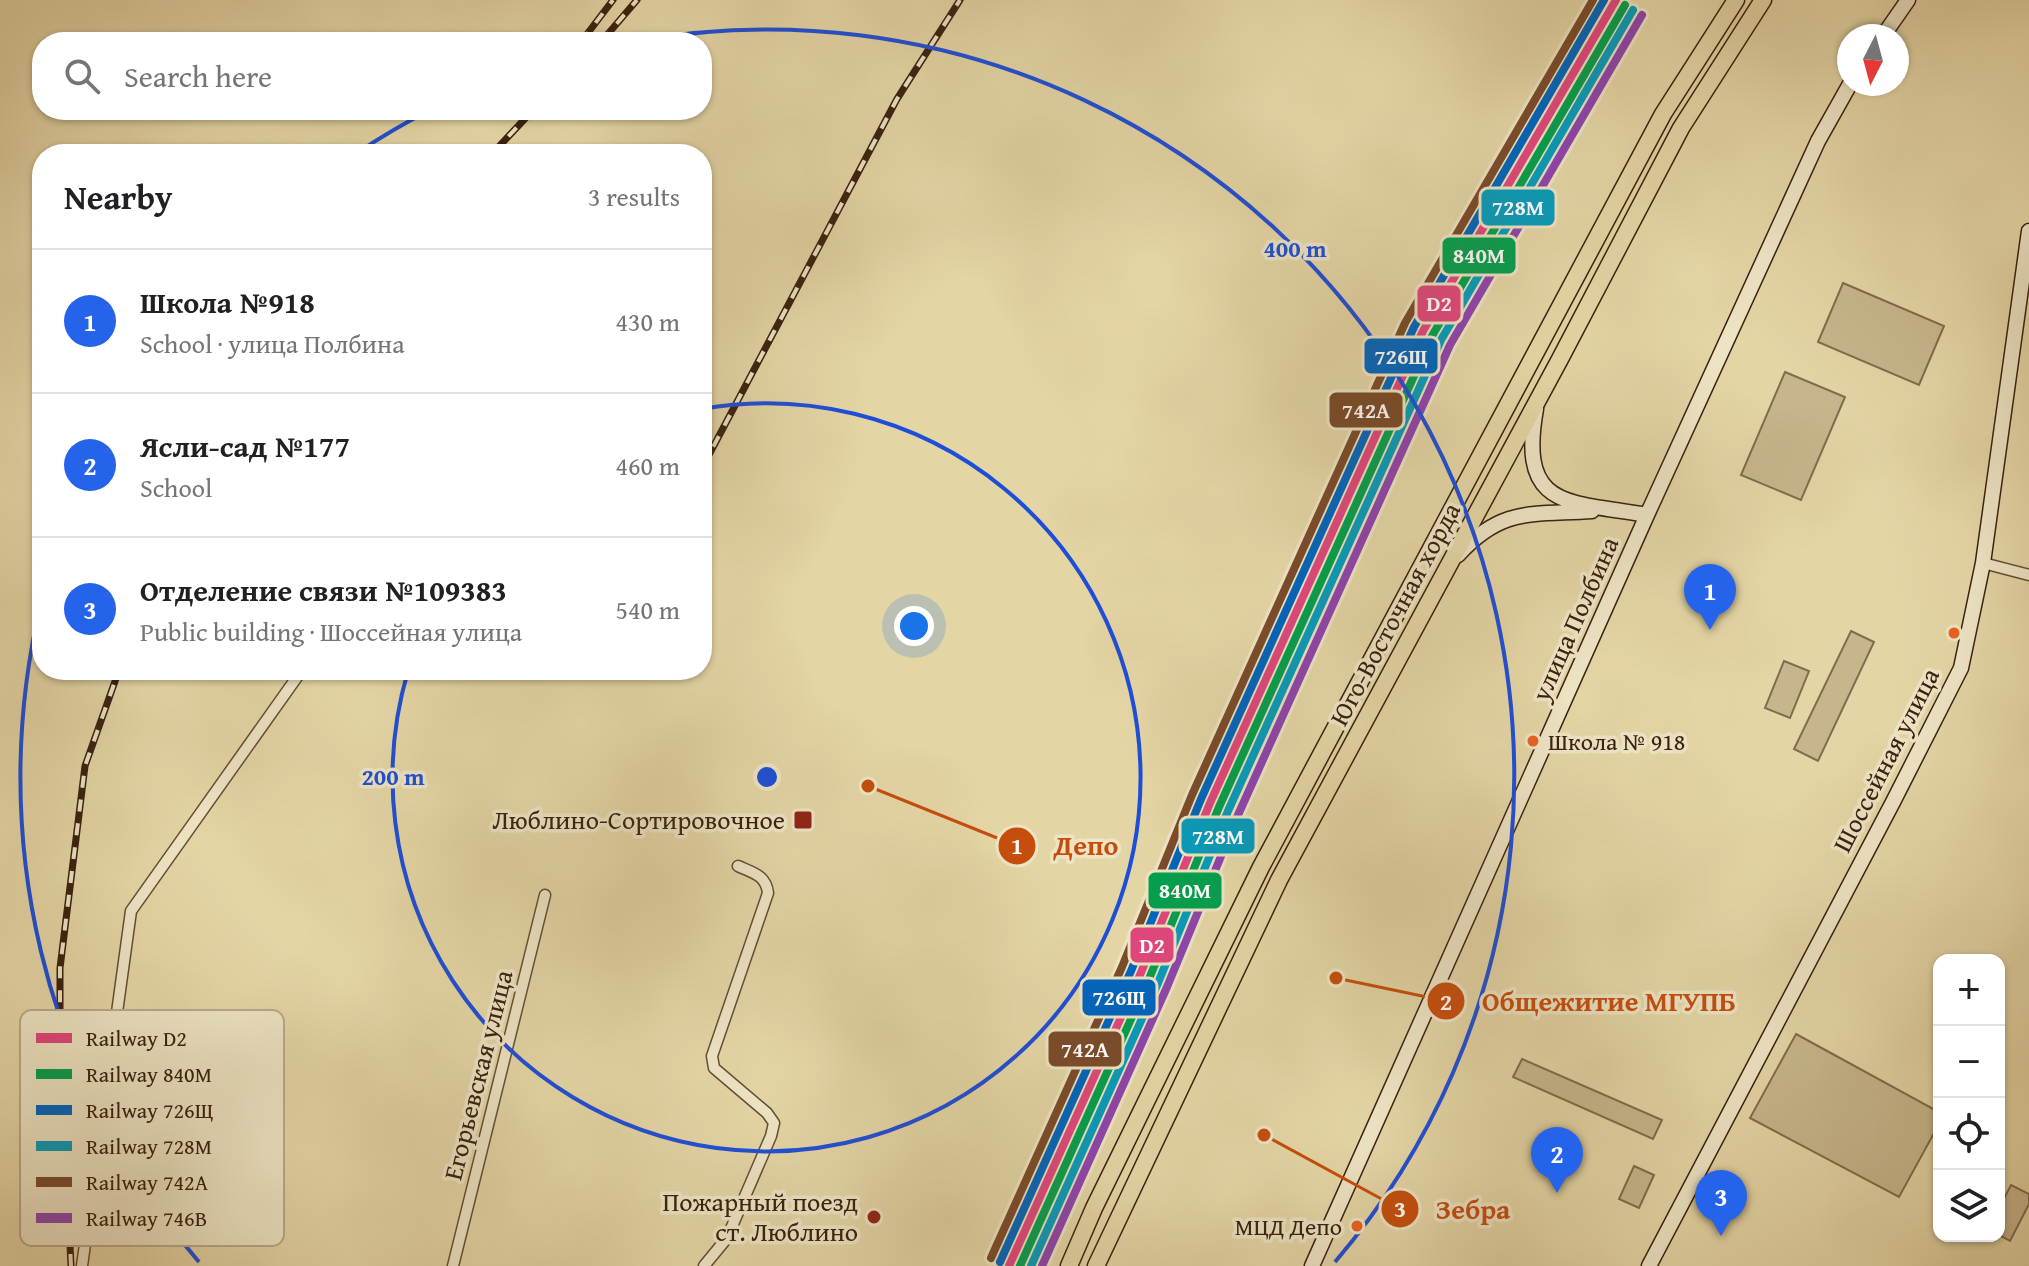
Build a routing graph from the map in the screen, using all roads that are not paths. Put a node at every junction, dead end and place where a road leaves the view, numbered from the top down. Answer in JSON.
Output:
{"nodes":[{"id":1,"x":1736,"y":0,"type":"edge"},
{"id":2,"x":1763,"y":0,"type":"edge"},
{"id":3,"x":1908,"y":0,"type":"edge"},
{"id":4,"x":1891,"y":24,"type":"edge"},
{"id":5,"x":1843,"y":96,"type":"edge"},
{"id":6,"x":2029,"y":231,"type":"edge"},
{"id":7,"x":1538,"y":401,"type":"junction"},
{"id":8,"x":1616,"y":509,"type":"junction"},
{"id":9,"x":1647,"y":515,"type":"junction"},
{"id":10,"x":1983,"y":563,"type":"junction"},
{"id":11,"x":1449,"y":565,"type":"junction"},
{"id":12,"x":2029,"y":575,"type":"edge"},
{"id":13,"x":295,"y":680,"type":"edge"},
{"id":14,"x":738,"y":866,"type":"dead end"},
{"id":15,"x":545,"y":895,"type":"dead end"},
{"id":16,"x":117,"y":1010,"type":"edge"},
{"id":17,"x":85,"y":1246,"type":"edge"},
{"id":18,"x":82,"y":1266,"type":"edge"},
{"id":19,"x":453,"y":1266,"type":"edge"},
{"id":20,"x":704,"y":1266,"type":"edge"},
{"id":21,"x":1069,"y":1266,"type":"edge"},
{"id":22,"x":1096,"y":1266,"type":"edge"},
{"id":23,"x":1312,"y":1266,"type":"edge"},
{"id":24,"x":1649,"y":1266,"type":"edge"}],
"edges":[{"from":1,"to":21,"type":"main road","name":"Юго-Восточная хорда"},
{"from":2,"to":7,"type":"main road","name":"Юго-Восточная хорда"},
{"from":3,"to":4,"type":"main road"},
{"from":5,"to":9,"type":"main road","name":"улица Полбина"},
{"from":6,"to":10,"type":"main road","name":"Шоссейная улица"},
{"from":7,"to":8,"type":"main road"},
{"from":7,"to":11,"type":"main road","name":"Юго-Восточная хорда"},
{"from":8,"to":9,"type":"main road"},
{"from":8,"to":11,"type":"main road"},
{"from":9,"to":23,"type":"main road","name":"улица Полбина"},
{"from":10,"to":12,"type":"street"},
{"from":10,"to":24,"type":"main road","name":"Шоссейная улица"},
{"from":11,"to":22,"type":"main road","name":"Юго-Восточная хорда"},
{"from":13,"to":16,"type":"street"},
{"from":14,"to":20,"type":"street"},
{"from":15,"to":19,"type":"street","name":"Егорьевская улица"},
{"from":17,"to":18,"type":"street"}]}
